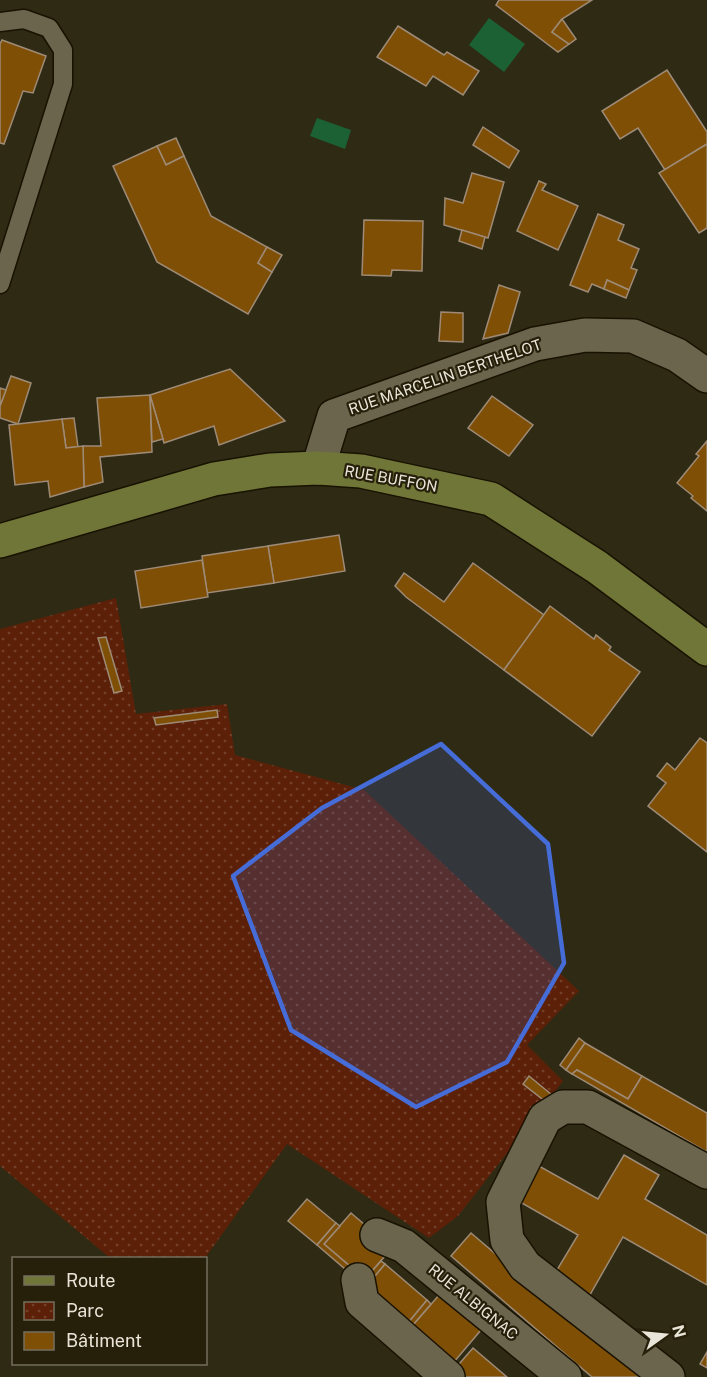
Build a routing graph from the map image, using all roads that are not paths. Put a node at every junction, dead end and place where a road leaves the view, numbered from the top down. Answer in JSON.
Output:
{"nodes":[{"id":1,"x":0,"y":22,"type":"edge"},
{"id":2,"x":0,"y":284,"type":"edge"},
{"id":3,"x":707,"y":376,"type":"edge"},
{"id":4,"x":318,"y":468,"type":"junction"},
{"id":5,"x":0,"y":541,"type":"edge"},
{"id":6,"x":707,"y":649,"type":"edge"},
{"id":7,"x":707,"y":1172,"type":"edge"},
{"id":8,"x":377,"y":1235,"type":"dead end"},
{"id":9,"x":358,"y":1280,"type":"dead end"},
{"id":10,"x":448,"y":1377,"type":"edge"},
{"id":11,"x":565,"y":1377,"type":"edge"},
{"id":12,"x":668,"y":1377,"type":"edge"}],
"edges":[{"from":1,"to":2,"type":"lane"},
{"from":3,"to":4,"type":"street","name":"RUE MARCELIN BERTHELOT"},
{"from":4,"to":5,"type":"street","name":"RUE BUFFON"},
{"from":4,"to":6,"type":"street","name":"RUE BUFFON"},
{"from":7,"to":12,"type":"street"},
{"from":8,"to":11,"type":"street","name":"RUE ALBIGNAC"},
{"from":9,"to":10,"type":"street"}]}
